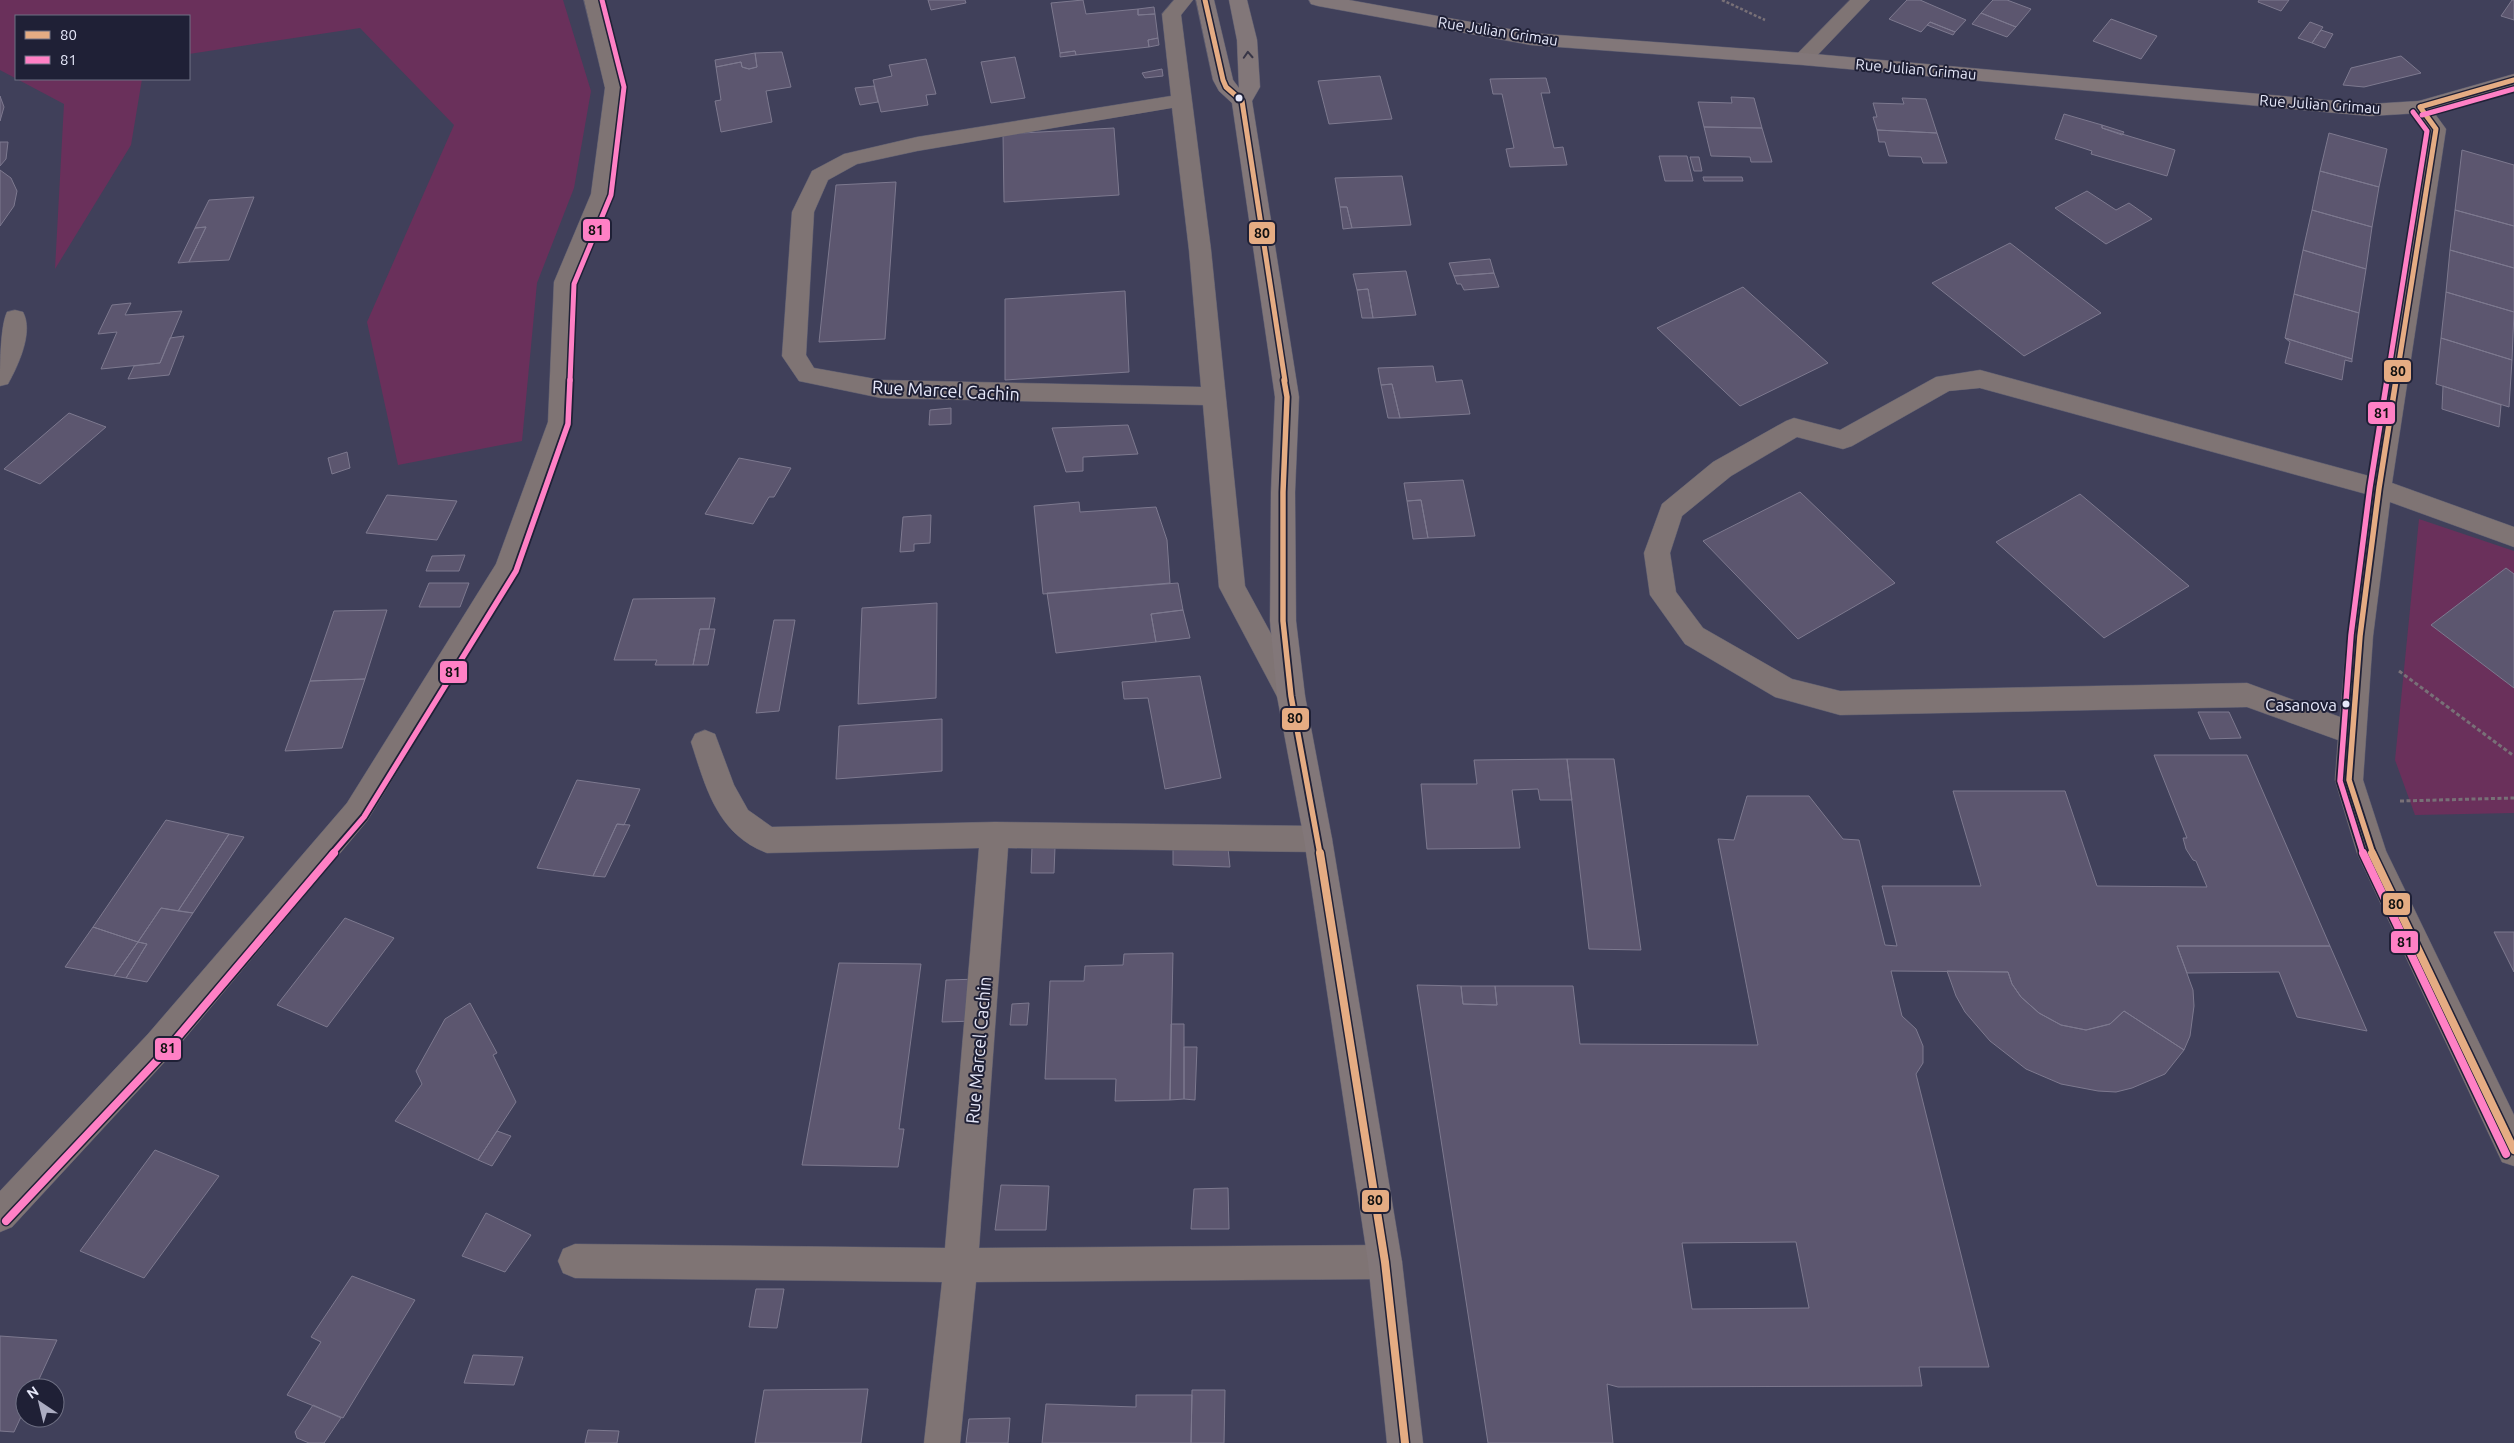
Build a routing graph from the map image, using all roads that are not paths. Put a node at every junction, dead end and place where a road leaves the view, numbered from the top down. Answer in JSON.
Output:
{"nodes":[{"id":1,"x":593,"y":0,"type":"edge"},
{"id":2,"x":1184,"y":0,"type":"edge"},
{"id":3,"x":1205,"y":0,"type":"edge"},
{"id":4,"x":1238,"y":0,"type":"edge"},
{"id":5,"x":1318,"y":0,"type":"edge"},
{"id":6,"x":1861,"y":0,"type":"edge"},
{"id":7,"x":1339,"y":1,"type":"edge"},
{"id":8,"x":1803,"y":59,"type":"junction"},
{"id":9,"x":2512,"y":82,"type":"edge"},
{"id":10,"x":1182,"y":100,"type":"junction"},
{"id":11,"x":1242,"y":101,"type":"junction"},
{"id":12,"x":2420,"y":107,"type":"junction"},
{"id":13,"x":15,"y":318,"type":"dead end"},
{"id":14,"x":0,"y":378,"type":"edge"},
{"id":15,"x":1214,"y":395,"type":"junction"},
{"id":16,"x":2379,"y":488,"type":"junction"},
{"id":17,"x":2514,"y":537,"type":"edge"},
{"id":18,"x":1291,"y":696,"type":"junction"},
{"id":19,"x":2352,"y":733,"type":"junction"},
{"id":20,"x":705,"y":742,"type":"dead end"},
{"id":21,"x":995,"y":835,"type":"junction"},
{"id":22,"x":1318,"y":839,"type":"junction"},
{"id":23,"x":2514,"y":1150,"type":"edge"},
{"id":24,"x":0,"y":1215,"type":"edge"},
{"id":25,"x":575,"y":1261,"type":"dead end"},
{"id":26,"x":1384,"y":1262,"type":"junction"},
{"id":27,"x":961,"y":1265,"type":"junction"},
{"id":28,"x":942,"y":1443,"type":"edge"},
{"id":29,"x":1405,"y":1443,"type":"edge"}],
"edges":[{"from":1,"to":24,"type":"street"},
{"from":2,"to":10,"type":"street"},
{"from":3,"to":11,"type":"street"},
{"from":11,"to":4,"type":"street","one_way":true},
{"from":5,"to":7,"type":"street","name":"Rue Julian Grimau"},
{"from":6,"to":8,"type":"street"},
{"from":7,"to":8,"type":"street","name":"Rue Julian Grimau"},
{"from":8,"to":12,"type":"street","name":"Rue Julian Grimau"},
{"from":9,"to":12,"type":"street","name":"Rue Julian Grimau"},
{"from":10,"to":15,"type":"street"},
{"from":10,"to":15,"type":"street","name":"Rue Marcel Cachin"},
{"from":11,"to":18,"type":"street"},
{"from":12,"to":16,"type":"street"},
{"from":13,"to":14,"type":"street"},
{"from":15,"to":18,"type":"street"},
{"from":16,"to":17,"type":"street"},
{"from":16,"to":19,"type":"street"},
{"from":16,"to":19,"type":"street"},
{"from":18,"to":22,"type":"street"},
{"from":19,"to":23,"type":"street"},
{"from":20,"to":21,"type":"street"},
{"from":21,"to":22,"type":"street"},
{"from":21,"to":27,"type":"street","name":"Rue Marcel Cachin"},
{"from":22,"to":26,"type":"street"},
{"from":25,"to":27,"type":"street"},
{"from":26,"to":27,"type":"street"},
{"from":26,"to":29,"type":"street"},
{"from":27,"to":28,"type":"street","name":"Rue Marcel Cachin"}]}
